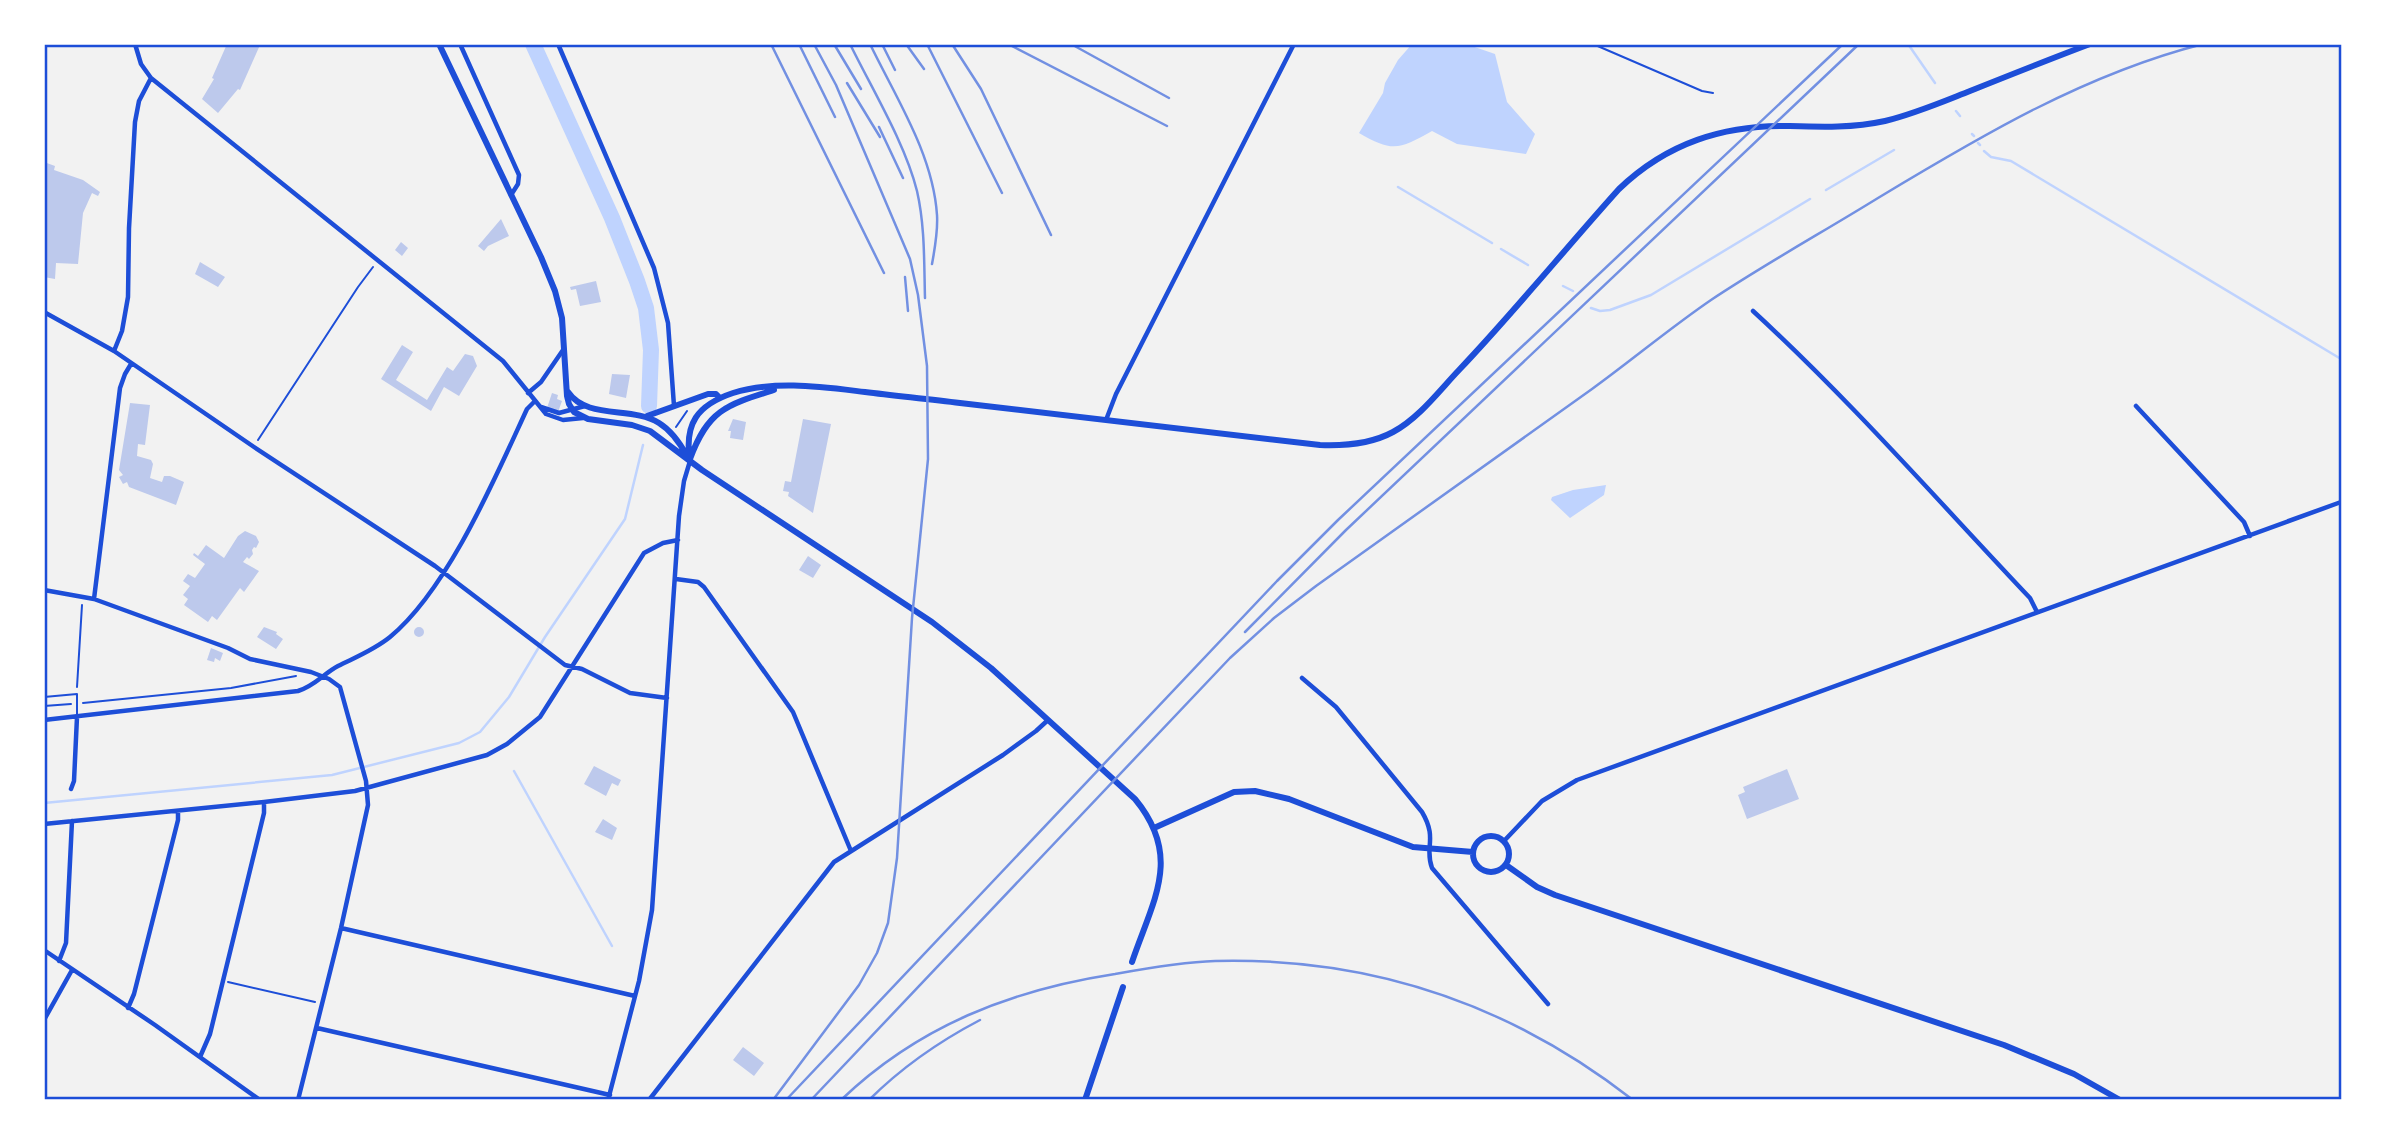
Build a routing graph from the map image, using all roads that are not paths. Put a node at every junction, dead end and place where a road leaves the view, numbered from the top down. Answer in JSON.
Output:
{"nodes":[{"id":1,"x":439,"y":44,"type":"edge"},
{"id":2,"x":460,"y":44,"type":"edge"},
{"id":3,"x":558,"y":44,"type":"edge"},
{"id":4,"x":1294,"y":44,"type":"edge"},
{"id":5,"x":1593,"y":44,"type":"edge"},
{"id":6,"x":2090,"y":44,"type":"edge"},
{"id":7,"x":135,"y":45,"type":"edge"},
{"id":8,"x":151,"y":78,"type":"junction"},
{"id":9,"x":1713,"y":93,"type":"dead end"},
{"id":10,"x":511,"y":195,"type":"junction"},
{"id":11,"x":1753,"y":311,"type":"dead end"},
{"id":12,"x":44,"y":312,"type":"edge"},
{"id":13,"x":565,"y":347,"type":"junction"},
{"id":14,"x":114,"y":351,"type":"junction"},
{"id":15,"x":131,"y":363,"type":"junction"},
{"id":16,"x":783,"y":387,"type":"junction"},
{"id":17,"x":566,"y":388,"type":"junction"},
{"id":18,"x":528,"y":393,"type":"junction"},
{"id":19,"x":720,"y":398,"type":"junction"},
{"id":20,"x":534,"y":402,"type":"junction"},
{"id":21,"x":586,"y":406,"type":"junction"},
{"id":22,"x":674,"y":406,"type":"junction"},
{"id":23,"x":2136,"y":406,"type":"dead end"},
{"id":24,"x":572,"y":410,"type":"junction"},
{"id":25,"x":645,"y":416,"type":"junction"},
{"id":26,"x":583,"y":418,"type":"junction"},
{"id":27,"x":1106,"y":420,"type":"junction"},
{"id":28,"x":690,"y":461,"type":"junction"},
{"id":29,"x":2341,"y":502,"type":"edge"},
{"id":30,"x":2250,"y":536,"type":"junction"},
{"id":31,"x":678,"y":540,"type":"junction"},
{"id":32,"x":443,"y":572,"type":"junction"},
{"id":33,"x":676,"y":579,"type":"junction"},
{"id":34,"x":44,"y":590,"type":"edge"},
{"id":35,"x":94,"y":599,"type":"junction"},
{"id":36,"x":2037,"y":612,"type":"junction"},
{"id":37,"x":572,"y":667,"type":"junction"},
{"id":38,"x":324,"y":677,"type":"junction"},
{"id":39,"x":1302,"y":678,"type":"dead end"},
{"id":40,"x":44,"y":697,"type":"edge"},
{"id":41,"x":667,"y":698,"type":"junction"},
{"id":42,"x":77,"y":717,"type":"junction"},
{"id":43,"x":1048,"y":719,"type":"junction"},
{"id":44,"x":44,"y":720,"type":"edge"},
{"id":45,"x":367,"y":788,"type":"junction"},
{"id":46,"x":71,"y":789,"type":"dead end"},
{"id":47,"x":264,"y":802,"type":"junction"},
{"id":48,"x":178,"y":811,"type":"junction"},
{"id":49,"x":72,"y":821,"type":"junction"},
{"id":50,"x":44,"y":824,"type":"edge"},
{"id":51,"x":1154,"y":828,"type":"junction"},
{"id":52,"x":1504,"y":841,"type":"junction"},
{"id":53,"x":1431,"y":850,"type":"junction"},
{"id":54,"x":851,"y":851,"type":"junction"},
{"id":55,"x":1474,"y":852,"type":"junction"},
{"id":56,"x":1506,"y":864,"type":"junction"},
{"id":57,"x":341,"y":928,"type":"junction"},
{"id":58,"x":44,"y":950,"type":"edge"},
{"id":59,"x":59,"y":961,"type":"junction"},
{"id":60,"x":1132,"y":962,"type":"dead end"},
{"id":61,"x":72,"y":970,"type":"junction"},
{"id":62,"x":1123,"y":987,"type":"dead end"},
{"id":63,"x":635,"y":996,"type":"junction"},
{"id":64,"x":1548,"y":1004,"type":"dead end"},
{"id":65,"x":128,"y":1008,"type":"junction"},
{"id":66,"x":44,"y":1020,"type":"edge"},
{"id":67,"x":317,"y":1028,"type":"junction"},
{"id":68,"x":200,"y":1057,"type":"junction"},
{"id":69,"x":609,"y":1098,"type":"edge"},
{"id":70,"x":260,"y":1100,"type":"edge"},
{"id":71,"x":298,"y":1100,"type":"edge"},
{"id":72,"x":649,"y":1100,"type":"edge"},
{"id":73,"x":1085,"y":1100,"type":"edge"},
{"id":74,"x":2120,"y":1100,"type":"edge"}],
"edges":[{"from":1,"to":10,"type":"main road"},
{"from":2,"to":10,"type":"street"},
{"from":3,"to":22,"type":"street"},
{"from":4,"to":27,"type":"street"},
{"from":5,"to":9,"type":"lane"},
{"from":6,"to":27,"type":"main road"},
{"from":7,"to":8,"type":"street"},
{"from":8,"to":14,"type":"street"},
{"from":8,"to":18,"type":"street"},
{"from":10,"to":13,"type":"main road"},
{"from":11,"to":36,"type":"street"},
{"from":12,"to":14,"type":"street"},
{"from":13,"to":17,"type":"main road"},
{"from":13,"to":18,"type":"street"},
{"from":14,"to":15,"type":"street"},
{"from":15,"to":32,"type":"street"},
{"from":15,"to":35,"type":"street"},
{"from":16,"to":19,"type":"main road"},
{"from":16,"to":27,"type":"main road"},
{"from":16,"to":28,"type":"main road"},
{"from":17,"to":21,"type":"main road"},
{"from":17,"to":24,"type":"main road"},
{"from":18,"to":20,"type":"street"},
{"from":19,"to":22,"type":"main road"},
{"from":19,"to":28,"type":"main road"},
{"from":20,"to":24,"type":"street"},
{"from":20,"to":26,"type":"street"},
{"from":20,"to":32,"type":"street"},
{"from":21,"to":24,"type":"street"},
{"from":21,"to":25,"type":"main road"},
{"from":22,"to":25,"type":"main road"},
{"from":23,"to":30,"type":"street"},
{"from":24,"to":26,"type":"main road"},
{"from":25,"to":28,"type":"main road"},
{"from":26,"to":28,"type":"main road"},
{"from":28,"to":31,"type":"street"},
{"from":28,"to":43,"type":"main road"},
{"from":29,"to":30,"type":"street"},
{"from":30,"to":36,"type":"street"},
{"from":31,"to":33,"type":"street"},
{"from":31,"to":37,"type":"street"},
{"from":32,"to":37,"type":"street"},
{"from":32,"to":38,"type":"street"},
{"from":33,"to":41,"type":"street"},
{"from":33,"to":54,"type":"street"},
{"from":34,"to":35,"type":"street"},
{"from":35,"to":38,"type":"street"},
{"from":36,"to":52,"type":"street"},
{"from":37,"to":41,"type":"street"},
{"from":37,"to":45,"type":"street"},
{"from":38,"to":42,"type":"street"},
{"from":38,"to":45,"type":"street"},
{"from":39,"to":53,"type":"street"},
{"from":40,"to":42,"type":"lane"},
{"from":41,"to":63,"type":"street"},
{"from":42,"to":44,"type":"street"},
{"from":42,"to":46,"type":"street"},
{"from":43,"to":51,"type":"main road"},
{"from":43,"to":54,"type":"street"},
{"from":45,"to":47,"type":"street"},
{"from":45,"to":57,"type":"street"},
{"from":47,"to":48,"type":"street"},
{"from":47,"to":68,"type":"street"},
{"from":48,"to":49,"type":"street"},
{"from":48,"to":65,"type":"street"},
{"from":49,"to":50,"type":"street"},
{"from":49,"to":59,"type":"street"},
{"from":51,"to":53,"type":"main road"},
{"from":51,"to":60,"type":"main road"},
{"from":52,"to":55,"type":"main road"},
{"from":52,"to":56,"type":"main road"},
{"from":53,"to":55,"type":"main road"},
{"from":53,"to":64,"type":"street"},
{"from":54,"to":72,"type":"street"},
{"from":55,"to":56,"type":"main road"},
{"from":56,"to":74,"type":"main road"},
{"from":57,"to":63,"type":"street"},
{"from":57,"to":67,"type":"street"},
{"from":58,"to":59,"type":"street"},
{"from":59,"to":61,"type":"street"},
{"from":61,"to":65,"type":"street"},
{"from":61,"to":66,"type":"street"},
{"from":62,"to":73,"type":"main road"},
{"from":63,"to":69,"type":"street"},
{"from":65,"to":68,"type":"street"},
{"from":67,"to":69,"type":"street"},
{"from":67,"to":71,"type":"street"},
{"from":68,"to":70,"type":"street"}]}
